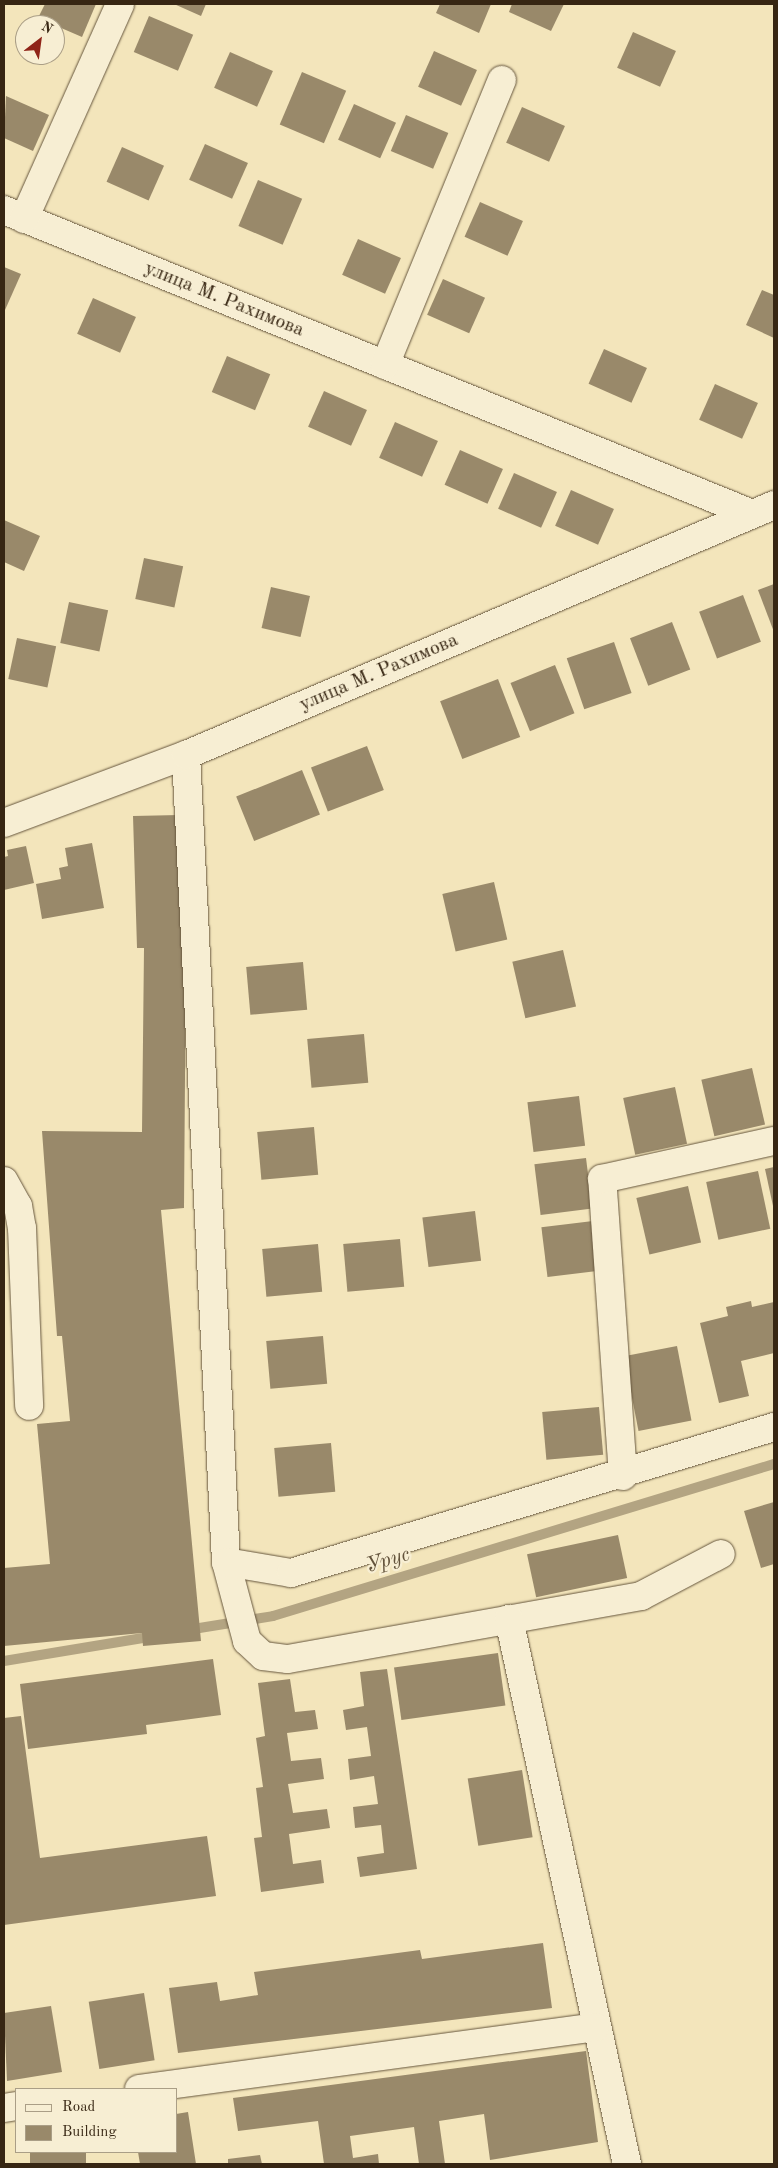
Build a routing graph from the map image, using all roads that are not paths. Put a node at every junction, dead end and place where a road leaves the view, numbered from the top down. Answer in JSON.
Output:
{"nodes":[{"id":1,"x":120,"y":4,"type":"edge"},
{"id":2,"x":502,"y":80,"type":"dead end"},
{"id":3,"x":14,"y":214,"type":"edge"},
{"id":4,"x":385,"y":365,"type":"junction"},
{"id":5,"x":762,"y":509,"type":"edge"},
{"id":6,"x":186,"y":755,"type":"junction"},
{"id":7,"x":4,"y":823,"type":"edge"},
{"id":8,"x":774,"y":1140,"type":"edge"},
{"id":9,"x":4,"y":1181,"type":"edge"},
{"id":10,"x":29,"y":1406,"type":"dead end"},
{"id":11,"x":774,"y":1427,"type":"edge"},
{"id":12,"x":623,"y":1476,"type":"junction"},
{"id":13,"x":722,"y":1554,"type":"dead end"},
{"id":14,"x":226,"y":1562,"type":"junction"},
{"id":15,"x":509,"y":1619,"type":"junction"},
{"id":16,"x":595,"y":2027,"type":"junction"},
{"id":17,"x":146,"y":2088,"type":"edge"},
{"id":18,"x":627,"y":2164,"type":"edge"}],
"edges":[{"from":1,"to":3,"type":"street"},
{"from":2,"to":4,"type":"street"},
{"from":3,"to":4,"type":"street","name":"улица М. Рахимова"},
{"from":4,"to":5,"type":"street","name":"улица М. Рахимова"},
{"from":5,"to":6,"type":"street","name":"улица М. Рахимова"},
{"from":6,"to":7,"type":"street","name":"улица М. Рахимова"},
{"from":6,"to":14,"type":"street"},
{"from":8,"to":12,"type":"street"},
{"from":9,"to":10,"type":"street"},
{"from":11,"to":12,"type":"street"},
{"from":12,"to":14,"type":"street"},
{"from":13,"to":15,"type":"street"},
{"from":14,"to":15,"type":"street"},
{"from":15,"to":16,"type":"street"},
{"from":16,"to":17,"type":"street"},
{"from":16,"to":18,"type":"street"}]}
